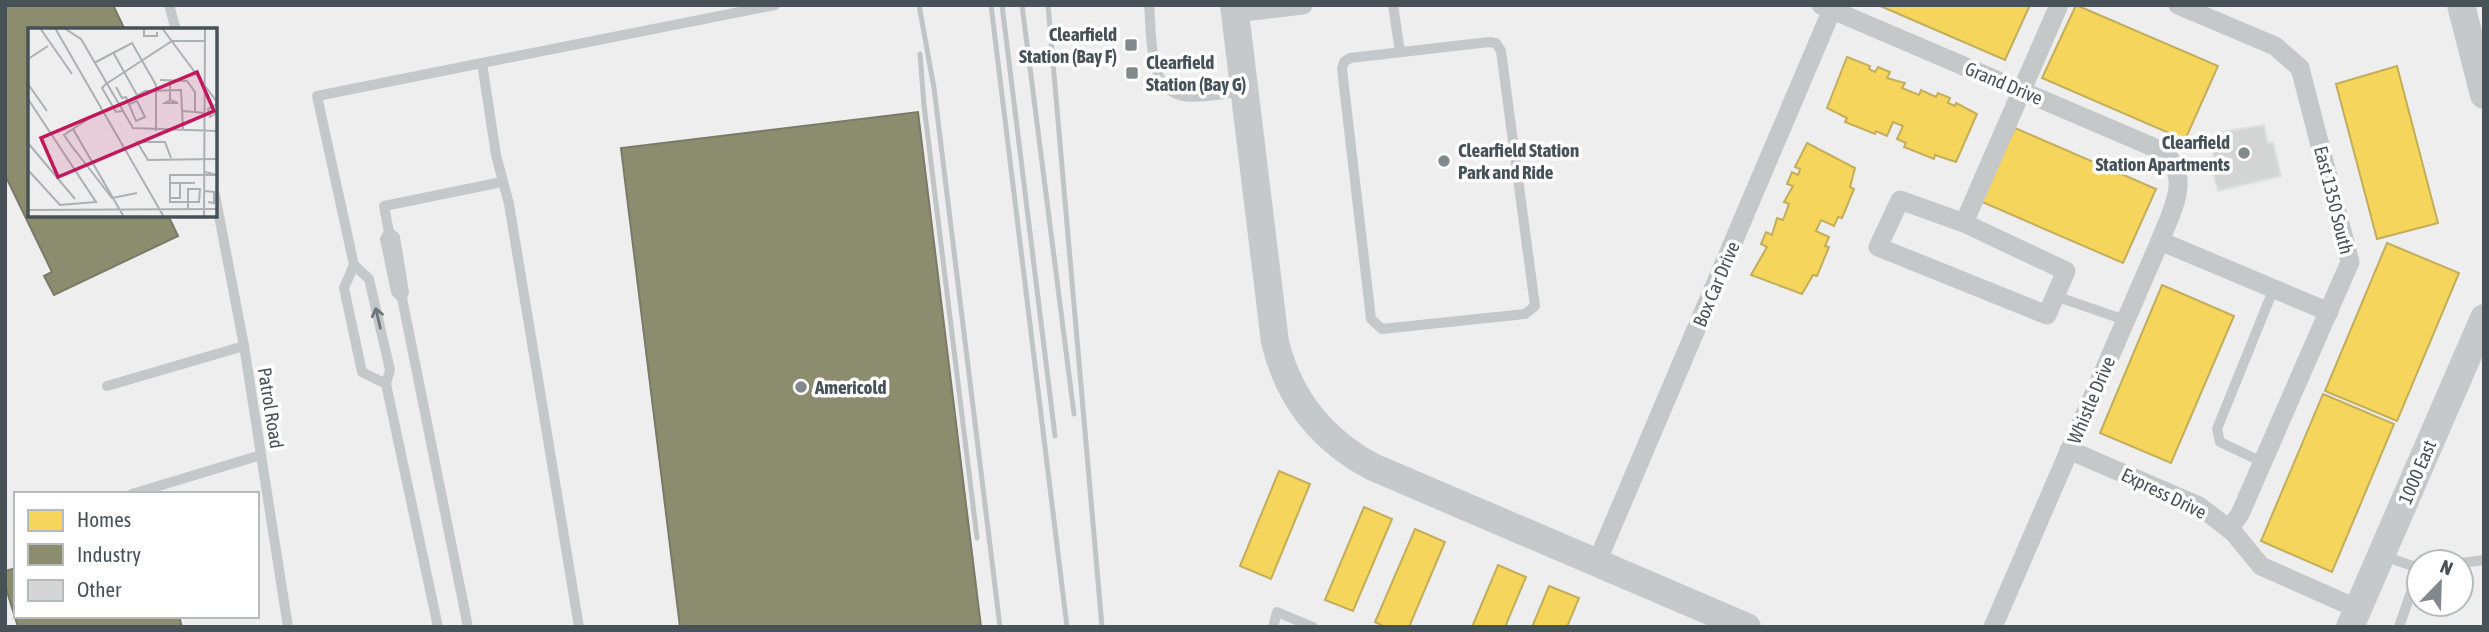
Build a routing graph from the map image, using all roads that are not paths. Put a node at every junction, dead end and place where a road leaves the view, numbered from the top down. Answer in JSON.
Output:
{"nodes":[{"id":1,"x":169,"y":5,"type":"edge"},
{"id":2,"x":775,"y":5,"type":"edge"},
{"id":3,"x":1149,"y":5,"type":"edge"},
{"id":4,"x":1303,"y":5,"type":"edge"},
{"id":5,"x":1394,"y":5,"type":"edge"},
{"id":6,"x":2059,"y":5,"type":"edge"},
{"id":7,"x":2178,"y":5,"type":"edge"},
{"id":8,"x":2461,"y":5,"type":"edge"},
{"id":9,"x":1829,"y":7,"type":"edge"},
{"id":10,"x":1235,"y":9,"type":"edge"},
{"id":11,"x":175,"y":28,"type":"edge"},
{"id":12,"x":1400,"y":52,"type":"junction"},
{"id":13,"x":482,"y":63,"type":"junction"},
{"id":14,"x":2483,"y":89,"type":"edge"},
{"id":15,"x":2023,"y":91,"type":"junction"},
{"id":16,"x":1245,"y":92,"type":"junction"},
{"id":17,"x":2178,"y":171,"type":"joint"},
{"id":18,"x":502,"y":182,"type":"junction"},
{"id":19,"x":217,"y":205,"type":"edge"},
{"id":20,"x":1964,"y":223,"type":"junction"},
{"id":21,"x":2160,"y":241,"type":"junction"},
{"id":22,"x":354,"y":265,"type":"junction"},
{"id":23,"x":2274,"y":288,"type":"junction"},
{"id":24,"x":2055,"y":296,"type":"junction"},
{"id":25,"x":2329,"y":312,"type":"junction"},
{"id":26,"x":2484,"y":318,"type":"edge"},
{"id":27,"x":2125,"y":320,"type":"junction"},
{"id":28,"x":244,"y":346,"type":"junction"},
{"id":29,"x":2477,"y":346,"type":"edge"},
{"id":30,"x":386,"y":384,"type":"junction"},
{"id":31,"x":107,"y":386,"type":"dead end"},
{"id":32,"x":2070,"y":450,"type":"junction"},
{"id":33,"x":261,"y":455,"type":"junction"},
{"id":34,"x":2262,"y":462,"type":"junction"},
{"id":35,"x":139,"y":492,"type":"edge"},
{"id":36,"x":2229,"y":529,"type":"junction"},
{"id":37,"x":2381,"y":555,"type":"junction"},
{"id":38,"x":1597,"y":562,"type":"junction"},
{"id":39,"x":2405,"y":564,"type":"edge"},
{"id":40,"x":2405,"y":610,"type":"edge"},
{"id":41,"x":2354,"y":618,"type":"edge"},
{"id":42,"x":288,"y":627,"type":"edge"},
{"id":43,"x":438,"y":627,"type":"edge"},
{"id":44,"x":468,"y":627,"type":"edge"},
{"id":45,"x":579,"y":627,"type":"edge"},
{"id":46,"x":1273,"y":627,"type":"edge"},
{"id":47,"x":1313,"y":627,"type":"edge"},
{"id":48,"x":1747,"y":627,"type":"edge"},
{"id":49,"x":1993,"y":627,"type":"edge"},
{"id":50,"x":2399,"y":627,"type":"edge"}],
"edges":[{"from":1,"to":11,"type":"lane"},
{"from":2,"to":13,"type":"lane"},
{"from":3,"to":16,"type":"lane"},
{"from":4,"to":10,"type":"street"},
{"from":5,"to":12,"type":"lane"},
{"from":6,"to":15,"type":"street"},
{"from":7,"to":25,"type":"street","name":"East 1350 South"},
{"from":8,"to":14,"type":"street"},
{"from":9,"to":15,"type":"street","name":"Grand Drive"},
{"from":9,"to":38,"type":"street","name":"Box Car Drive"},
{"from":10,"to":16,"type":"street"},
{"from":12,"to":12,"type":"lane"},
{"from":13,"to":18,"type":"lane"},
{"from":13,"to":22,"type":"lane"},
{"from":15,"to":17,"type":"street","name":"Grand Drive"},
{"from":15,"to":20,"type":"street"},
{"from":16,"to":38,"type":"street"},
{"from":17,"to":21,"type":"street","name":"Whistle Drive"},
{"from":18,"to":44,"type":"lane"},
{"from":18,"to":45,"type":"lane"},
{"from":19,"to":28,"type":"lane","name":"Patrol Road"},
{"from":20,"to":24,"type":"street"},
{"from":20,"to":24,"type":"street"},
{"from":21,"to":23,"type":"street"},
{"from":21,"to":27,"type":"street","name":"Whistle Drive"},
{"from":30,"to":22,"type":"lane","one_way":true},
{"from":22,"to":30,"type":"lane"},
{"from":23,"to":25,"type":"street"},
{"from":23,"to":34,"type":"lane"},
{"from":24,"to":27,"type":"lane"},
{"from":25,"to":34,"type":"street","name":"East 1350 South"},
{"from":26,"to":29,"type":"street","name":"1000 East"},
{"from":27,"to":32,"type":"street","name":"Whistle Drive"},
{"from":28,"to":31,"type":"lane"},
{"from":28,"to":33,"type":"lane","name":"Patrol Road"},
{"from":29,"to":37,"type":"street","name":"1000 East"},
{"from":30,"to":43,"type":"lane"},
{"from":32,"to":36,"type":"street","name":"Express Drive"},
{"from":32,"to":49,"type":"street","name":"Whistle Drive"},
{"from":33,"to":35,"type":"lane"},
{"from":33,"to":42,"type":"lane","name":"Patrol Road"},
{"from":34,"to":36,"type":"street","name":"East 1350 South"},
{"from":36,"to":41,"type":"street","name":"Express Drive"},
{"from":37,"to":39,"type":"lane"},
{"from":37,"to":41,"type":"street","name":"1000 East"},
{"from":38,"to":48,"type":"street"},
{"from":40,"to":50,"type":"lane"},
{"from":46,"to":47,"type":"lane"}]}
